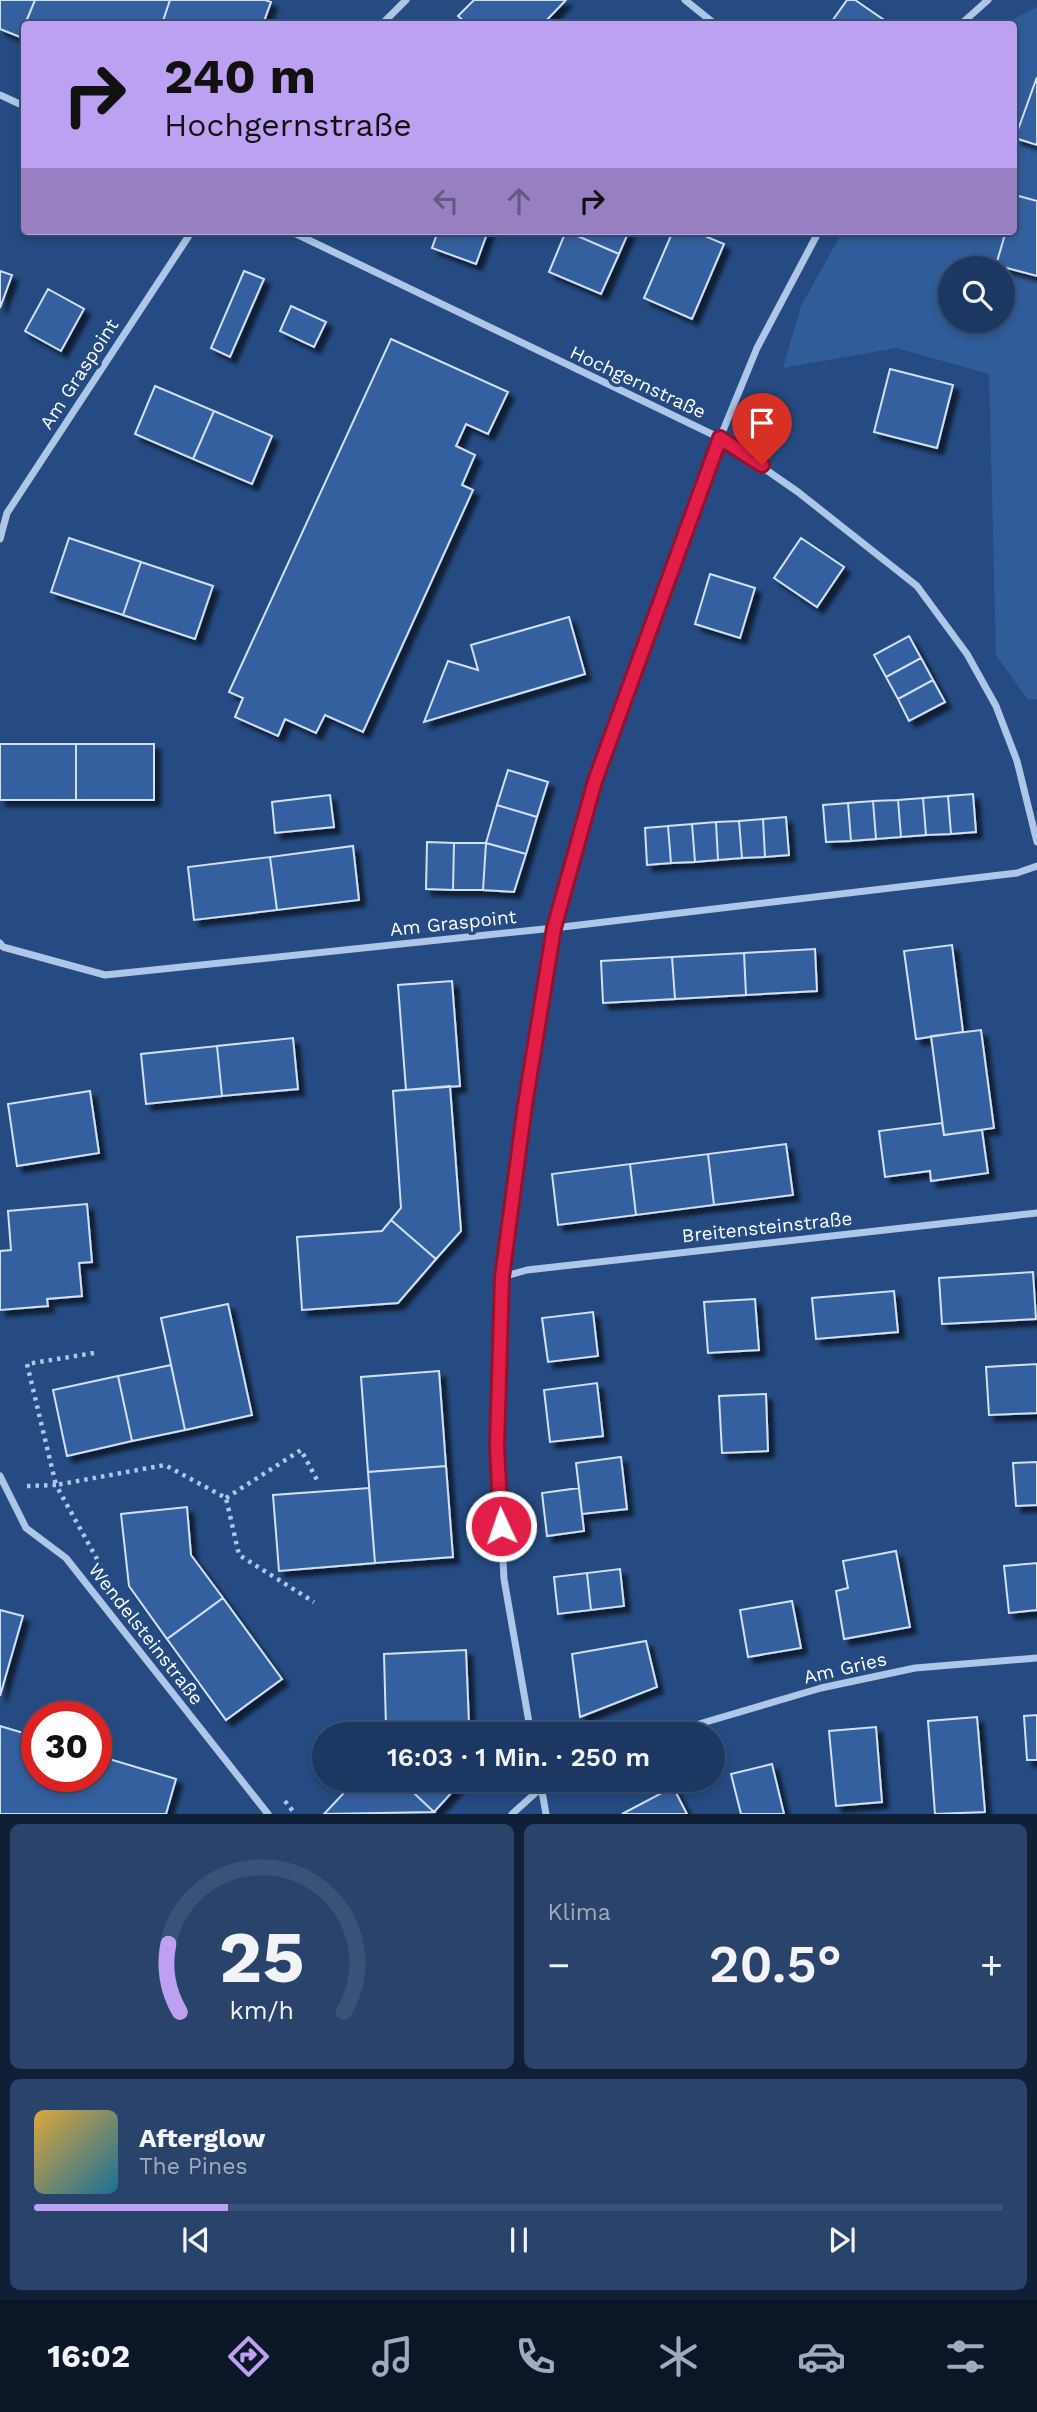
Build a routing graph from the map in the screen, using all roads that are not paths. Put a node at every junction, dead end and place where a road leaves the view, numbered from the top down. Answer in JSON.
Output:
{"nodes":[{"id":1,"x":406,"y":0,"type":"edge"},
{"id":2,"x":685,"y":0,"type":"edge"},
{"id":3,"x":988,"y":0,"type":"edge"},
{"id":4,"x":385,"y":21,"type":"edge"},
{"id":5,"x":711,"y":21,"type":"edge"},
{"id":6,"x":964,"y":21,"type":"edge"},
{"id":7,"x":0,"y":95,"type":"edge"},
{"id":8,"x":21,"y":105,"type":"edge"},
{"id":9,"x":189,"y":235,"type":"edge"},
{"id":10,"x":297,"y":235,"type":"edge"},
{"id":11,"x":817,"y":235,"type":"edge"},
{"id":12,"x":720,"y":438,"type":"junction"},
{"id":13,"x":0,"y":539,"type":"edge"},
{"id":14,"x":1037,"y":842,"type":"edge"},
{"id":15,"x":1037,"y":866,"type":"edge"},
{"id":16,"x":554,"y":928,"type":"junction"},
{"id":17,"x":0,"y":943,"type":"edge"},
{"id":18,"x":1037,"y":1213,"type":"edge"},
{"id":19,"x":502,"y":1277,"type":"junction"},
{"id":20,"x":0,"y":1476,"type":"edge"},
{"id":21,"x":1037,"y":1658,"type":"edge"},
{"id":22,"x":529,"y":1722,"type":"edge"},
{"id":23,"x":706,"y":1722,"type":"edge"},
{"id":24,"x":533,"y":1792,"type":"edge"},
{"id":25,"x":542,"y":1792,"type":"edge"},
{"id":26,"x":268,"y":1814,"type":"edge"},
{"id":27,"x":512,"y":1814,"type":"edge"},
{"id":28,"x":546,"y":1814,"type":"edge"}],
"edges":[{"from":1,"to":4,"type":"street"},
{"from":2,"to":5,"type":"street"},
{"from":3,"to":6,"type":"street"},
{"from":7,"to":8,"type":"street"},
{"from":9,"to":13,"type":"street","name":"Am Graspoint"},
{"from":10,"to":12,"type":"street","name":"Hochgernstraße"},
{"from":11,"to":12,"type":"street"},
{"from":12,"to":14,"type":"street","name":"Hochgernstraße"},
{"from":12,"to":16,"type":"street"},
{"from":15,"to":16,"type":"street","name":"Am Graspoint"},
{"from":16,"to":17,"type":"street","name":"Am Graspoint"},
{"from":16,"to":19,"type":"street"},
{"from":18,"to":19,"type":"street","name":"Breitensteinstraße"},
{"from":19,"to":22,"type":"street"},
{"from":20,"to":26,"type":"street","name":"Wendelsteinstraße"},
{"from":21,"to":23,"type":"street","name":"Am Gries"},
{"from":24,"to":27,"type":"street"},
{"from":25,"to":28,"type":"street"}]}
